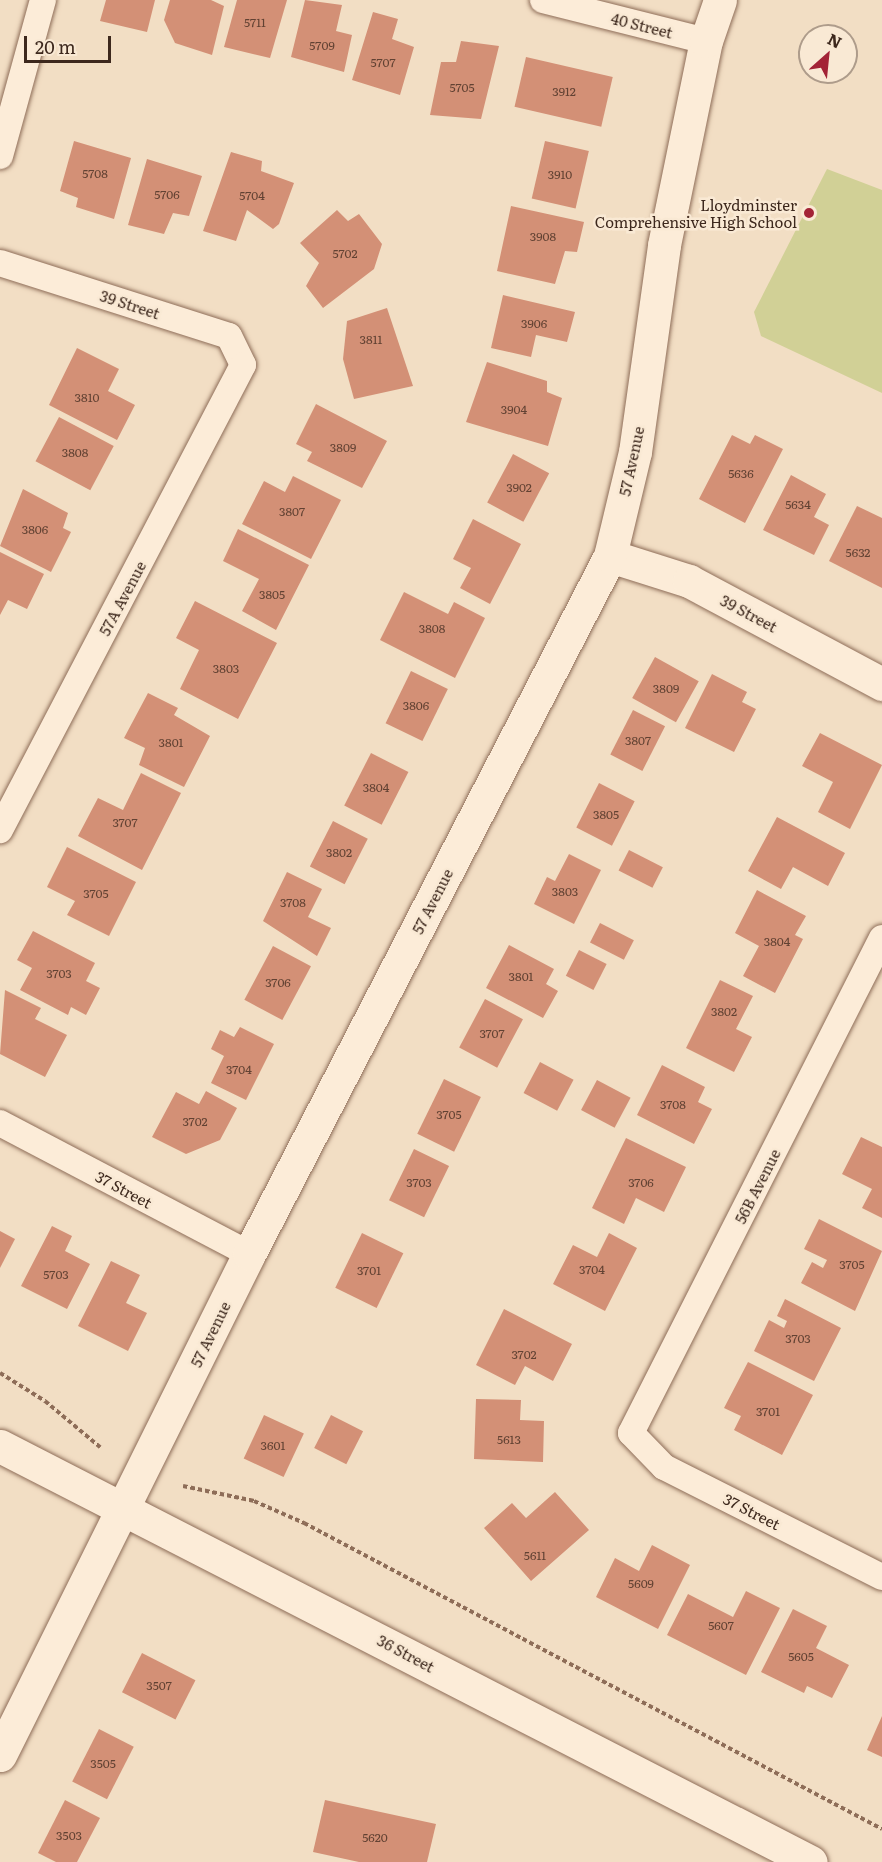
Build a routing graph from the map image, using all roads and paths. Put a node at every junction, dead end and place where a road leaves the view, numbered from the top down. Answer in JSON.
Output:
{"nodes":[{"id":1,"x":43,"y":0,"type":"edge"},
{"id":2,"x":543,"y":0,"type":"edge"},
{"id":3,"x":720,"y":0,"type":"edge"},
{"id":4,"x":706,"y":41,"type":"junction"},
{"id":5,"x":0,"y":156,"type":"edge"},
{"id":6,"x":0,"y":263,"type":"edge"},
{"id":7,"x":243,"y":365,"type":"joint"},
{"id":8,"x":610,"y":556,"type":"junction"},
{"id":9,"x":882,"y":684,"type":"edge"},
{"id":10,"x":0,"y":830,"type":"edge"},
{"id":11,"x":882,"y":938,"type":"edge"},
{"id":12,"x":0,"y":1123,"type":"edge"},
{"id":13,"x":249,"y":1254,"type":"junction"},
{"id":14,"x":0,"y":1373,"type":"edge"},
{"id":15,"x":631,"y":1433,"type":"joint"},
{"id":16,"x":0,"y":1446,"type":"edge"},
{"id":17,"x":100,"y":1447,"type":"dead end"},
{"id":18,"x":183,"y":1486,"type":"dead end"},
{"id":19,"x":124,"y":1506,"type":"junction"},
{"id":20,"x":882,"y":1577,"type":"edge"},
{"id":21,"x":0,"y":1755,"type":"edge"},
{"id":22,"x":882,"y":1829,"type":"edge"},
{"id":23,"x":811,"y":1862,"type":"edge"}],
"edges":[{"from":1,"to":5,"type":"street"},
{"from":2,"to":4,"type":"street","name":"40 Street"},
{"from":3,"to":4,"type":"street","name":"57 Avenue"},
{"from":4,"to":8,"type":"street","name":"57 Avenue"},
{"from":6,"to":7,"type":"street","name":"39 Street"},
{"from":7,"to":10,"type":"street","name":"57A Avenue"},
{"from":8,"to":9,"type":"street","name":"39 Street"},
{"from":8,"to":13,"type":"street","name":"57 Avenue"},
{"from":11,"to":15,"type":"street","name":"56B Avenue"},
{"from":12,"to":13,"type":"street","name":"37 Street"},
{"from":13,"to":19,"type":"street","name":"57 Avenue"},
{"from":14,"to":17,"type":"path"},
{"from":15,"to":20,"type":"street","name":"37 Street"},
{"from":16,"to":19,"type":"street","name":"36 Street"},
{"from":18,"to":22,"type":"path"},
{"from":19,"to":21,"type":"street","name":"57 Avenue"},
{"from":19,"to":23,"type":"street","name":"36 Street"}]}
